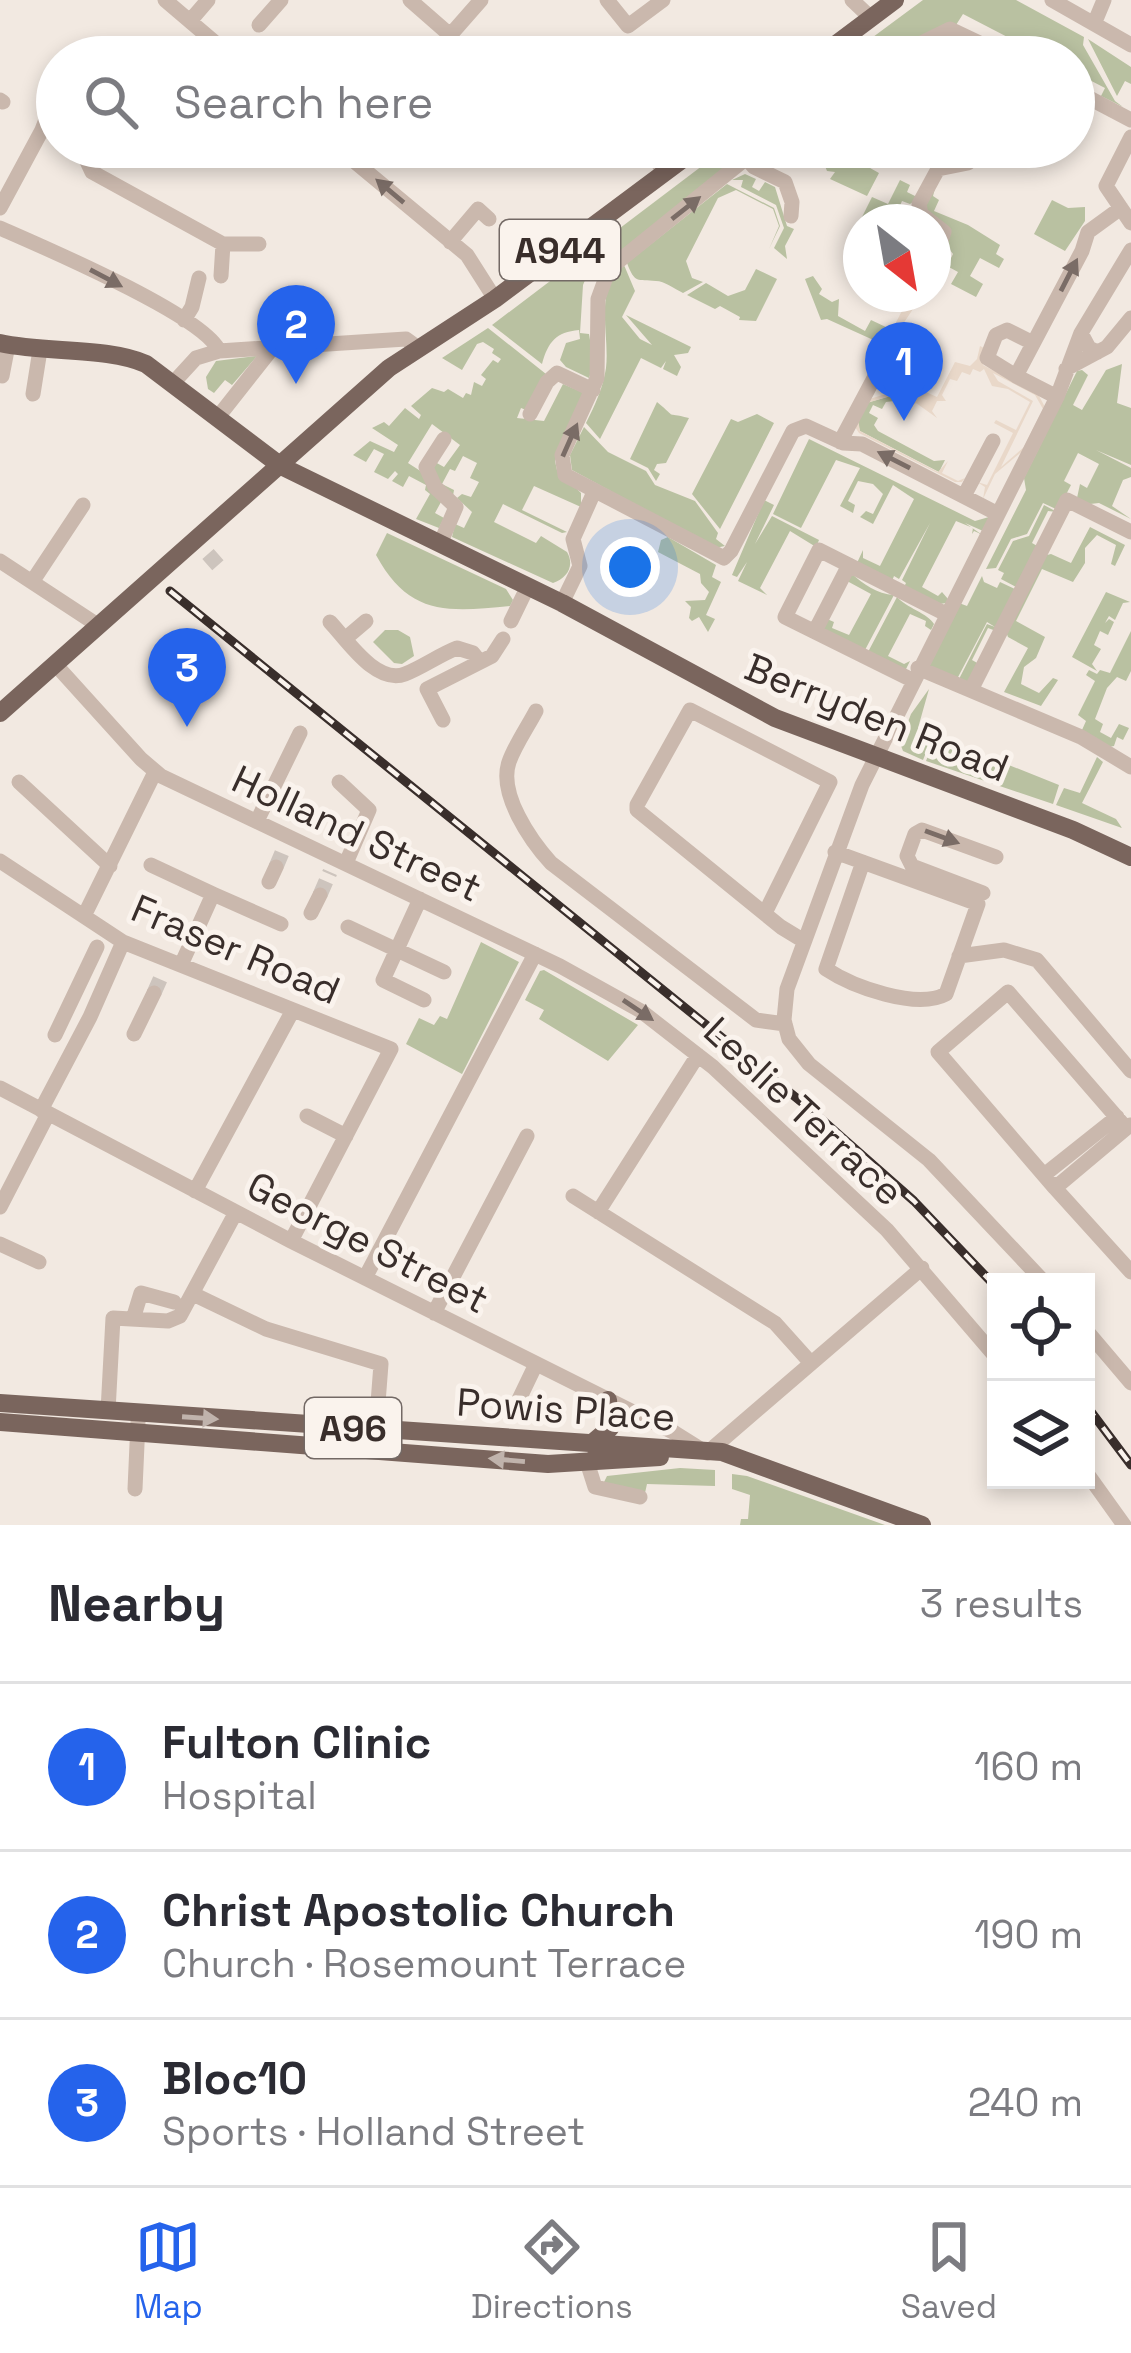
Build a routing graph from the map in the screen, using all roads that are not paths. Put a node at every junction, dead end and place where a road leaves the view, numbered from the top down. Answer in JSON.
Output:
{"nodes":[{"id":1,"x":165,"y":0,"type":"edge"},
{"id":2,"x":208,"y":0,"type":"edge"},
{"id":3,"x":281,"y":0,"type":"edge"},
{"id":4,"x":410,"y":0,"type":"edge"},
{"id":5,"x":481,"y":0,"type":"edge"},
{"id":6,"x":607,"y":0,"type":"edge"},
{"id":7,"x":663,"y":0,"type":"edge"},
{"id":8,"x":852,"y":0,"type":"edge"},
{"id":9,"x":895,"y":0,"type":"edge"},
{"id":10,"x":1052,"y":0,"type":"edge"},
{"id":11,"x":1104,"y":0,"type":"edge"},
{"id":12,"x":871,"y":18,"type":"junction"},
{"id":13,"x":190,"y":21,"type":"junction"},
{"id":14,"x":1094,"y":24,"type":"junction"},
{"id":15,"x":259,"y":25,"type":"dead end"},
{"id":16,"x":450,"y":35,"type":"joint"},
{"id":17,"x":208,"y":36,"type":"edge"},
{"id":18,"x":847,"y":36,"type":"edge"},
{"id":19,"x":934,"y":36,"type":"edge"},
{"id":20,"x":966,"y":36,"type":"edge"},
{"id":21,"x":1131,"y":44,"type":"edge"},
{"id":22,"x":1095,"y":101,"type":"edge"},
{"id":23,"x":1131,"y":120,"type":"edge"},
{"id":24,"x":1131,"y":137,"type":"edge"},
{"id":25,"x":36,"y":155,"type":"edge"},
{"id":26,"x":90,"y":168,"type":"edge"},
{"id":27,"x":367,"y":168,"type":"edge"},
{"id":28,"x":662,"y":168,"type":"edge"},
{"id":29,"x":670,"y":168,"type":"edge"},
{"id":30,"x":735,"y":168,"type":"edge"},
{"id":31,"x":756,"y":168,"type":"edge"},
{"id":32,"x":939,"y":168,"type":"edge"},
{"id":33,"x":665,"y":172,"type":"junction"},
{"id":34,"x":919,"y":204,"type":"edge"},
{"id":35,"x":0,"y":208,"type":"edge"},
{"id":36,"x":791,"y":216,"type":"dead end"},
{"id":37,"x":1126,"y":216,"type":"edge"},
{"id":38,"x":489,"y":219,"type":"dead end"},
{"id":39,"x":0,"y":228,"type":"edge"},
{"id":40,"x":451,"y":242,"type":"junction"},
{"id":41,"x":223,"y":244,"type":"junction"},
{"id":42,"x":259,"y":244,"type":"dead end"},
{"id":43,"x":1131,"y":250,"type":"edge"},
{"id":44,"x":221,"y":276,"type":"dead end"},
{"id":45,"x":199,"y":278,"type":"dead end"},
{"id":46,"x":495,"y":299,"type":"junction"},
{"id":47,"x":1131,"y":318,"type":"edge"},
{"id":48,"x":184,"y":320,"type":"junction"},
{"id":49,"x":1081,"y":333,"type":"junction"},
{"id":50,"x":4,"y":344,"type":"edge"},
{"id":51,"x":1034,"y":344,"type":"junction"},
{"id":52,"x":274,"y":346,"type":"junction"},
{"id":53,"x":882,"y":346,"type":"dead end"},
{"id":54,"x":418,"y":347,"type":"junction"},
{"id":55,"x":40,"y":350,"type":"junction"},
{"id":56,"x":219,"y":350,"type":"junction"},
{"id":57,"x":1097,"y":352,"type":"junction"},
{"id":58,"x":1066,"y":369,"type":"junction"},
{"id":59,"x":2,"y":376,"type":"edge"},
{"id":60,"x":1016,"y":376,"type":"junction"},
{"id":61,"x":174,"y":382,"type":"junction"},
{"id":62,"x":593,"y":390,"type":"junction"},
{"id":63,"x":32,"y":394,"type":"dead end"},
{"id":64,"x":1057,"y":397,"type":"junction"},
{"id":65,"x":530,"y":414,"type":"dead end"},
{"id":66,"x":218,"y":417,"type":"junction"},
{"id":67,"x":444,"y":440,"type":"dead end"},
{"id":68,"x":993,"y":441,"type":"dead end"},
{"id":69,"x":839,"y":442,"type":"junction"},
{"id":70,"x":280,"y":466,"type":"junction"},
{"id":71,"x":594,"y":492,"type":"junction"},
{"id":72,"x":964,"y":496,"type":"junction"},
{"id":73,"x":83,"y":505,"type":"dead end"},
{"id":74,"x":998,"y":514,"type":"junction"},
{"id":75,"x":1131,"y":532,"type":"edge"},
{"id":76,"x":440,"y":544,"type":"junction"},
{"id":77,"x":0,"y":561,"type":"edge"},
{"id":78,"x":849,"y":565,"type":"junction"},
{"id":79,"x":32,"y":582,"type":"junction"},
{"id":80,"x":528,"y":586,"type":"junction"},
{"id":81,"x":562,"y":603,"type":"junction"},
{"id":82,"x":946,"y":614,"type":"junction"},
{"id":83,"x":366,"y":621,"type":"dead end"},
{"id":84,"x":511,"y":621,"type":"dead end"},
{"id":85,"x":330,"y":622,"type":"dead end"},
{"id":86,"x":99,"y":626,"type":"junction"},
{"id":87,"x":815,"y":631,"type":"junction"},
{"id":88,"x":346,"y":638,"type":"junction"},
{"id":89,"x":503,"y":639,"type":"dead end"},
{"id":90,"x":480,"y":662,"type":"junction"},
{"id":91,"x":55,"y":664,"type":"junction"},
{"id":92,"x":915,"y":674,"type":"junction"},
{"id":93,"x":971,"y":689,"type":"junction"},
{"id":94,"x":536,"y":711,"type":"dead end"},
{"id":95,"x":0,"y":712,"type":"edge"},
{"id":96,"x":443,"y":720,"type":"dead end"},
{"id":97,"x":299,"y":733,"type":"dead end"},
{"id":98,"x":876,"y":758,"type":"junction"},
{"id":99,"x":1131,"y":766,"type":"edge"},
{"id":100,"x":155,"y":772,"type":"junction"},
{"id":101,"x":19,"y":782,"type":"dead end"},
{"id":102,"x":339,"y":782,"type":"dead end"},
{"id":103,"x":257,"y":821,"type":"junction"},
{"id":104,"x":835,"y":852,"type":"junction"},
{"id":105,"x":996,"y":857,"type":"dead end"},
{"id":106,"x":1131,"y":857,"type":"edge"},
{"id":107,"x":0,"y":861,"type":"edge"},
{"id":108,"x":862,"y":862,"type":"junction"},
{"id":109,"x":151,"y":865,"type":"dead end"},
{"id":110,"x":338,"y":865,"type":"junction"},
{"id":111,"x":110,"y":866,"type":"junction"},
{"id":112,"x":982,"y":893,"type":"dead end"},
{"id":113,"x":213,"y":894,"type":"junction"},
{"id":114,"x":320,"y":895,"type":"tunnel mouth"},
{"id":115,"x":420,"y":899,"type":"junction"},
{"id":116,"x":310,"y":913,"type":"dead end"},
{"id":117,"x":765,"y":913,"type":"junction"},
{"id":118,"x":84,"y":916,"type":"junction"},
{"id":119,"x":281,"y":924,"type":"dead end"},
{"id":120,"x":348,"y":927,"type":"dead end"},
{"id":121,"x":804,"y":941,"type":"junction"},
{"id":122,"x":123,"y":942,"type":"junction"},
{"id":123,"x":97,"y":947,"type":"dead end"},
{"id":124,"x":396,"y":950,"type":"junction"},
{"id":125,"x":535,"y":954,"type":"junction"},
{"id":126,"x":959,"y":956,"type":"junction"},
{"id":127,"x":171,"y":967,"type":"junction"},
{"id":128,"x":444,"y":973,"type":"dead end"},
{"id":129,"x":154,"y":994,"type":"tunnel mouth"},
{"id":130,"x":424,"y":1000,"type":"dead end"},
{"id":131,"x":68,"y":1008,"type":"junction"},
{"id":132,"x":293,"y":1010,"type":"junction"},
{"id":133,"x":88,"y":1019,"type":"junction"},
{"id":134,"x":785,"y":1024,"type":"junction"},
{"id":135,"x":134,"y":1034,"type":"dead end"},
{"id":136,"x":55,"y":1035,"type":"dead end"},
{"id":137,"x":698,"y":1054,"type":"junction"},
{"id":138,"x":1131,"y":1071,"type":"edge"},
{"id":139,"x":0,"y":1088,"type":"edge"},
{"id":140,"x":45,"y":1112,"type":"junction"},
{"id":141,"x":307,"y":1116,"type":"dead end"},
{"id":142,"x":1125,"y":1123,"type":"edge"},
{"id":143,"x":346,"y":1136,"type":"junction"},
{"id":144,"x":527,"y":1136,"type":"dead end"},
{"id":145,"x":1050,"y":1182,"type":"junction"},
{"id":146,"x":195,"y":1191,"type":"junction"},
{"id":147,"x":573,"y":1196,"type":"dead end"},
{"id":148,"x":0,"y":1207,"type":"edge"},
{"id":149,"x":598,"y":1211,"type":"junction"},
{"id":150,"x":236,"y":1212,"type":"junction"},
{"id":151,"x":291,"y":1241,"type":"junction"},
{"id":152,"x":0,"y":1244,"type":"edge"},
{"id":153,"x":38,"y":1262,"type":"dead end"},
{"id":154,"x":922,"y":1268,"type":"junction"},
{"id":155,"x":1131,"y":1272,"type":"edge"},
{"id":156,"x":1036,"y":1273,"type":"edge"},
{"id":157,"x":365,"y":1278,"type":"junction"},
{"id":158,"x":193,"y":1294,"type":"junction"},
{"id":159,"x":174,"y":1302,"type":"dead end"},
{"id":160,"x":434,"y":1313,"type":"junction"},
{"id":161,"x":133,"y":1319,"type":"junction"},
{"id":162,"x":1095,"y":1341,"type":"edge"},
{"id":163,"x":987,"y":1346,"type":"edge"},
{"id":164,"x":810,"y":1362,"type":"junction"},
{"id":165,"x":536,"y":1364,"type":"junction"},
{"id":166,"x":1131,"y":1383,"type":"edge"},
{"id":167,"x":608,"y":1400,"type":"junction"},
{"id":168,"x":0,"y":1403,"type":"edge"},
{"id":169,"x":108,"y":1411,"type":"junction"},
{"id":170,"x":138,"y":1413,"type":"junction"},
{"id":171,"x":512,"y":1414,"type":"dead end"},
{"id":172,"x":0,"y":1422,"type":"edge"},
{"id":173,"x":376,"y":1430,"type":"junction"},
{"id":174,"x":137,"y":1434,"type":"junction"},
{"id":175,"x":589,"y":1453,"type":"junction"},
{"id":176,"x":707,"y":1453,"type":"junction"},
{"id":177,"x":1095,"y":1485,"type":"edge"},
{"id":178,"x":135,"y":1489,"type":"dead end"},
{"id":179,"x":640,"y":1497,"type":"dead end"},
{"id":180,"x":922,"y":1525,"type":"edge"},
{"id":181,"x":1124,"y":1525,"type":"edge"}],
"edges":[{"from":1,"to":13,"type":"street"},
{"from":2,"to":13,"type":"street"},
{"from":3,"to":15,"type":"street"},
{"from":4,"to":16,"type":"street"},
{"from":5,"to":16,"type":"street"},
{"from":6,"to":7,"type":"street"},
{"from":8,"to":12,"type":"street"},
{"from":9,"to":12,"type":"main road"},
{"from":10,"to":14,"type":"street"},
{"from":11,"to":14,"type":"street"},
{"from":12,"to":18,"type":"main road"},
{"from":13,"to":17,"type":"street"},
{"from":14,"to":21,"type":"street"},
{"from":19,"to":20,"type":"street"},
{"from":22,"to":23,"type":"street"},
{"from":24,"to":37,"type":"street"},
{"from":25,"to":35,"type":"street"},
{"from":26,"to":41,"type":"street"},
{"from":40,"to":27,"type":"street","one_way":true},
{"from":28,"to":33,"type":"street"},
{"from":29,"to":33,"type":"main road","number":"A944"},
{"from":62,"to":30,"type":"street","one_way":true},
{"from":31,"to":36,"type":"street"},
{"from":32,"to":34,"type":"street"},
{"from":33,"to":46,"type":"main road","number":"A944"},
{"from":51,"to":37,"type":"street","one_way":true},
{"from":38,"to":40,"type":"street"},
{"from":39,"to":48,"type":"street","one_way":true},
{"from":40,"to":46,"type":"street"},
{"from":41,"to":42,"type":"street"},
{"from":41,"to":44,"type":"street"},
{"from":43,"to":49,"type":"street"},
{"from":45,"to":48,"type":"street"},
{"from":46,"to":54,"type":"main road","number":"A944"},
{"from":47,"to":57,"type":"street"},
{"from":48,"to":56,"type":"street"},
{"from":49,"to":57,"type":"street"},
{"from":49,"to":58,"type":"street"},
{"from":50,"to":55,"type":"main road","name":"Berryden Road"},
{"from":50,"to":59,"type":"street"},
{"from":51,"to":60,"type":"street"},
{"from":51,"to":60,"type":"street"},
{"from":52,"to":54,"type":"street"},
{"from":52,"to":56,"type":"street"},
{"from":52,"to":66,"type":"street"},
{"from":53,"to":69,"type":"street"},
{"from":54,"to":70,"type":"main road","number":"A944"},
{"from":55,"to":61,"type":"main road","name":"Berryden Road"},
{"from":55,"to":63,"type":"street"},
{"from":56,"to":61,"type":"street"},
{"from":57,"to":58,"type":"street"},
{"from":58,"to":64,"type":"street"},
{"from":60,"to":64,"type":"street"},
{"from":61,"to":66,"type":"main road","name":"Berryden Road"},
{"from":62,"to":65,"type":"street"},
{"from":71,"to":62,"type":"street","one_way":true},
{"from":64,"to":74,"type":"street"},
{"from":66,"to":70,"type":"main road","name":"Berryden Road"},
{"from":67,"to":76,"type":"street"},
{"from":68,"to":72,"type":"street"},
{"from":69,"to":71,"type":"street"},
{"from":72,"to":69,"type":"street","one_way":true},
{"from":70,"to":76,"type":"main road","name":"Berryden Road"},
{"from":70,"to":86,"type":"main road","number":"A944"},
{"from":71,"to":81,"type":"street"},
{"from":72,"to":74,"type":"street"},
{"from":73,"to":79,"type":"street"},
{"from":74,"to":82,"type":"street"},
{"from":75,"to":93,"type":"street"},
{"from":76,"to":80,"type":"main road","name":"Berryden Road"},
{"from":77,"to":79,"type":"street"},
{"from":78,"to":82,"type":"street"},
{"from":78,"to":87,"type":"street"},
{"from":78,"to":87,"type":"street"},
{"from":79,"to":86,"type":"street"},
{"from":80,"to":81,"type":"main road","name":"Berryden Road"},
{"from":80,"to":84,"type":"street"},
{"from":81,"to":98,"type":"main road","name":"Berryden Road"},
{"from":82,"to":92,"type":"street"},
{"from":83,"to":88,"type":"street"},
{"from":85,"to":88,"type":"street"},
{"from":86,"to":91,"type":"main road","number":"A944"},
{"from":87,"to":92,"type":"street"},
{"from":88,"to":90,"type":"street"},
{"from":89,"to":90,"type":"street"},
{"from":90,"to":96,"type":"street"},
{"from":91,"to":95,"type":"main road","number":"A944"},
{"from":91,"to":100,"type":"street","name":"Holland Street"},
{"from":92,"to":93,"type":"street"},
{"from":92,"to":98,"type":"street"},
{"from":93,"to":99,"type":"street"},
{"from":94,"to":134,"type":"street"},
{"from":97,"to":103,"type":"street"},
{"from":98,"to":104,"type":"street"},
{"from":98,"to":106,"type":"main road","name":"Berryden Road"},
{"from":100,"to":103,"type":"street","name":"Holland Street"},
{"from":100,"to":111,"type":"street"},
{"from":101,"to":111,"type":"street"},
{"from":102,"to":110,"type":"street"},
{"from":103,"to":110,"type":"street","name":"Holland Street"},
{"from":104,"to":108,"type":"street"},
{"from":104,"to":121,"type":"street"},
{"from":112,"to":105,"type":"street","one_way":true},
{"from":107,"to":118,"type":"street","name":"Fraser Road"},
{"from":108,"to":126,"type":"street"},
{"from":108,"to":126,"type":"street"},
{"from":109,"to":113,"type":"street"},
{"from":110,"to":115,"type":"street","name":"Holland Street"},
{"from":111,"to":118,"type":"street"},
{"from":113,"to":119,"type":"street"},
{"from":113,"to":127,"type":"street"},
{"from":114,"to":116,"type":"street"},
{"from":115,"to":124,"type":"street"},
{"from":115,"to":125,"type":"street","name":"Holland Street"},
{"from":117,"to":117,"type":"street"},
{"from":117,"to":121,"type":"street"},
{"from":118,"to":122,"type":"street","name":"Fraser Road"},
{"from":120,"to":124,"type":"street"},
{"from":121,"to":134,"type":"street"},
{"from":122,"to":127,"type":"street","name":"Fraser Road"},
{"from":122,"to":133,"type":"street"},
{"from":123,"to":131,"type":"street"},
{"from":124,"to":128,"type":"street"},
{"from":124,"to":130,"type":"street"},
{"from":125,"to":137,"type":"street","name":"Leslie Terrace","one_way":true},
{"from":125,"to":157,"type":"street"},
{"from":126,"to":138,"type":"street"},
{"from":127,"to":132,"type":"street","name":"Fraser Road"},
{"from":129,"to":135,"type":"street"},
{"from":131,"to":133,"type":"street"},
{"from":131,"to":136,"type":"street"},
{"from":132,"to":143,"type":"street","name":"Fraser Road"},
{"from":132,"to":146,"type":"street"},
{"from":133,"to":140,"type":"street"},
{"from":134,"to":156,"type":"street"},
{"from":137,"to":149,"type":"street"},
{"from":137,"to":154,"type":"street","name":"Leslie Terrace"},
{"from":139,"to":140,"type":"street","name":"George Street"},
{"from":140,"to":146,"type":"street","name":"George Street"},
{"from":140,"to":148,"type":"street"},
{"from":141,"to":143,"type":"street"},
{"from":142,"to":145,"type":"street"},
{"from":142,"to":145,"type":"street"},
{"from":143,"to":151,"type":"street"},
{"from":144,"to":160,"type":"street"},
{"from":145,"to":155,"type":"street"},
{"from":146,"to":150,"type":"street","name":"George Street"},
{"from":147,"to":149,"type":"street"},
{"from":149,"to":164,"type":"street"},
{"from":150,"to":151,"type":"street","name":"George Street"},
{"from":150,"to":158,"type":"street"},
{"from":151,"to":157,"type":"street","name":"George Street"},
{"from":152,"to":153,"type":"street"},
{"from":154,"to":163,"type":"street","name":"Leslie Terrace"},
{"from":154,"to":164,"type":"street"},
{"from":157,"to":160,"type":"street","name":"George Street"},
{"from":158,"to":161,"type":"street"},
{"from":158,"to":173,"type":"street"},
{"from":159,"to":161,"type":"street"},
{"from":160,"to":165,"type":"street","name":"George Street"},
{"from":161,"to":169,"type":"street"},
{"from":162,"to":166,"type":"street"},
{"from":164,"to":176,"type":"street"},
{"from":165,"to":167,"type":"street","name":"George Street"},
{"from":165,"to":171,"type":"street"},
{"from":167,"to":175,"type":"main road"},
{"from":167,"to":176,"type":"street","name":"George Street"},
{"from":168,"to":169,"type":"main road","name":"Powis Place","number":"A96"},
{"from":169,"to":170,"type":"main road","name":"Powis Place","number":"A96"},
{"from":170,"to":173,"type":"main road","name":"Powis Place","number":"A96","one_way":true},
{"from":170,"to":174,"type":"street"},
{"from":172,"to":174,"type":"main road","name":"Powis Place","number":"A96"},
{"from":173,"to":175,"type":"main road","name":"Powis Place","number":"A96"},
{"from":175,"to":174,"type":"main road","name":"Powis Place","number":"A96","one_way":true},
{"from":174,"to":178,"type":"street"},
{"from":175,"to":176,"type":"main road","name":"Powis Place","number":"A96"},
{"from":175,"to":179,"type":"street"},
{"from":176,"to":180,"type":"main road","number":"A96"},
{"from":177,"to":181,"type":"street"}]}
